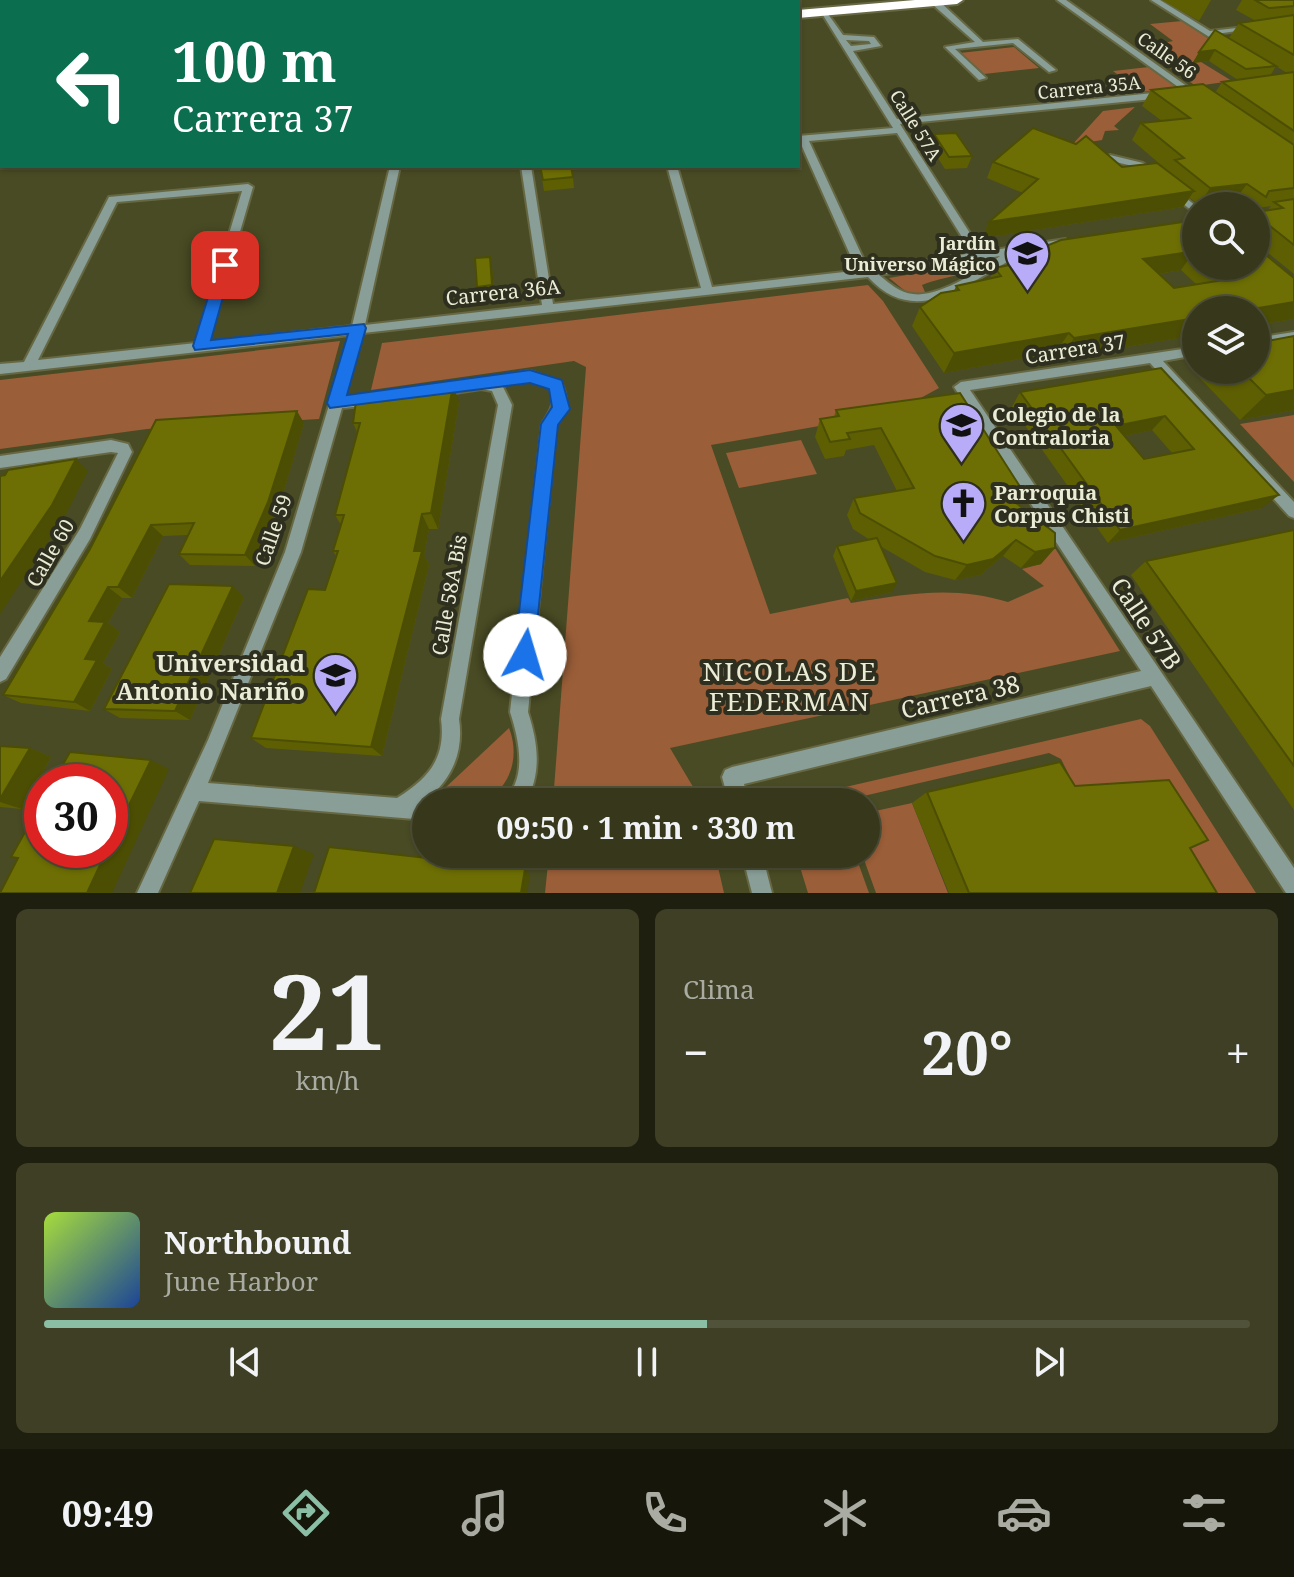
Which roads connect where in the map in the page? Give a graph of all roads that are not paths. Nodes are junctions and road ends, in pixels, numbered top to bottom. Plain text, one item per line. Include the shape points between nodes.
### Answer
1 (957, 0) edge
2 (1061, 0) edge
3 (1155, 0) edge
4 (935, 2) junction
5 (825, 12) junction
6 (800, 14) edge
7 (1267, 27) edge
8 (1208, 33) junction
9 (840, 37) junction
10 (981, 44) junction
11 (848, 49) junction
12 (1235, 49) edge
13 (1052, 70) dead end
14 (982, 78) dead end
15 (1192, 92) junction
16 (1205, 96) edge
17 (895, 126) junction
18 (800, 138) edge
19 (1110, 158) edge
20 (395, 168) edge
21 (526, 168) edge
22 (673, 168) edge
23 (1182, 200) edge
24 (1081, 240) edge
25 (1009, 252) junction
26 (979, 256) junction
27 (871, 273) junction
28 (707, 290) junction
29 (548, 307) junction
30 (358, 328) junction
31 (1294, 336) edge
32 (1270, 340) edge
33 (201, 346) junction
34 (1182, 353) edge
35 (1153, 358) junction
36 (29, 365) junction
37 (0, 369) edge
38 (481, 384) junction
39 (961, 387) joint
40 (427, 392) edge
41 (386, 398) edge
42 (336, 403) junction
43 (0, 462) edge
44 (1294, 512) edge
45 (0, 673) edge
46 (1154, 677) junction
47 (521, 788) edge
48 (735, 788) edge
49 (193, 791) junction
50 (400, 807) junction
51 (412, 808) edge
52 (756, 868) edge
53 (1294, 886) edge
54 (147, 893) edge
55 (762, 893) edge

1 - 4 highway
2 - 15 street, Calle 56
3 - 8 street
4 - 5 highway
4 - 10 street
5 - 6 highway
5 - 9 street, Calle 57A
7 - 8 street
8 - 12 street
9 - 11 street, Calle 57A
9 - 11 street via 866,38 877,46
10 - 13 street via 1015,41
10 - 14 street via 949,47
11 - 17 street, Calle 57A
15 - 16 street, Calle 56
15 - 17 street, Carrera 35A
17 - 18 street, Carrera 35A
17 - 26 street, Calle 57A
18 - 27 street via 854,252
19 - 23 street via 1140,165
20 - 30 street, Calle 59
21 - 29 street
22 - 28 street
24 - 25 street, Carrera 36A
25 - 26 street, Carrera 36A
25 - 27 street, Carrera 36A via 930,299 915,301
26 - 27 street, Carrera 36A
27 - 28 street, Carrera 36A
28 - 29 street, Carrera 36A
29 - 30 street, Carrera 36A
30 - 33 street, Carrera 36A
30 - 42 street, Calle 59
31 - 32 street
33 - 36 street, Carrera 36A
33 - 36 street via 248,187 113,199
34 - 35 street, Carrera 37
35 - 39 street, Carrera 37
35 - 44 street
36 - 37 street, Carrera 36A
38 - 40 street
38 - 47 street via 530,376 556,385 562,400 549,424 519,712 528,749
38 - 50 street, Calle 58A Bis via 497,388 505,405 450,719 451,753 421,795
39 - 46 street, Calle 57B
41 - 42 street
42 - 49 street, Calle 59 via 293,552
43 - 45 street, Calle 60 via 123,448 123,458 85,534
46 - 48 street, Carrera 38 via 732,777
46 - 53 street, Calle 57B
49 - 50 street
49 - 54 street, Calle 59
50 - 51 street
52 - 55 street

